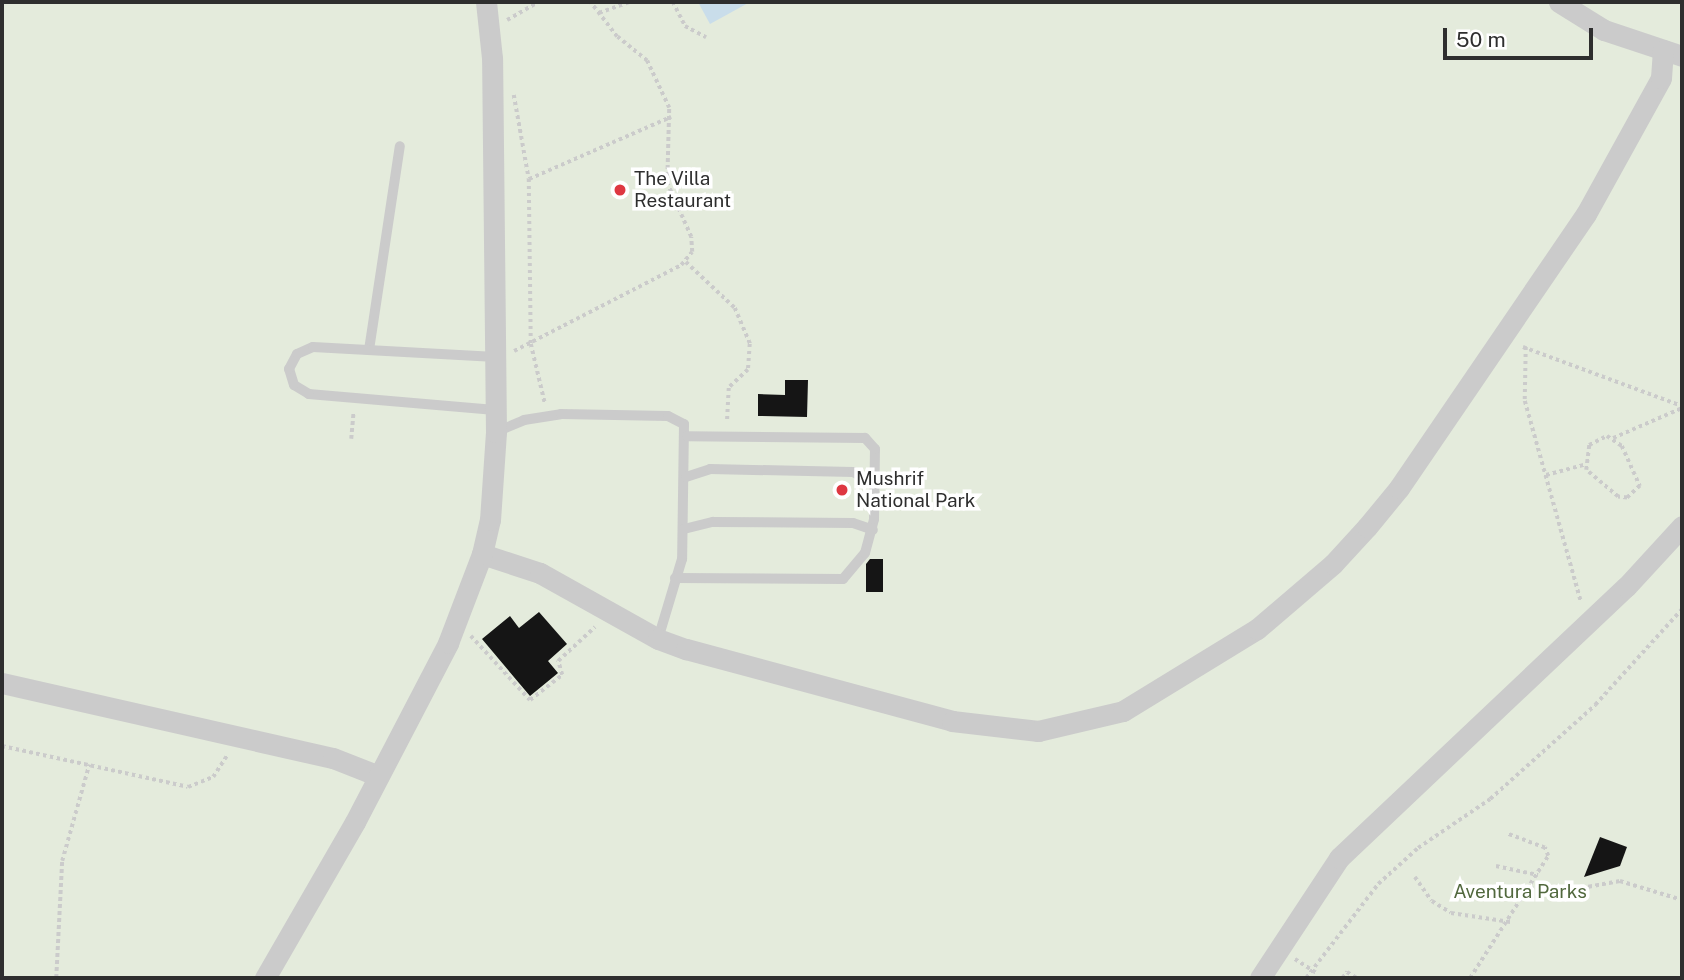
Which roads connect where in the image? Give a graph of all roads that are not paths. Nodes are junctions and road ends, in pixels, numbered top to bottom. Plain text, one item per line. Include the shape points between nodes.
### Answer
1 (486, 2) edge
2 (1559, 2) edge
3 (1672, 53) edge
4 (400, 146) dead end
5 (369, 350) junction
6 (496, 357) junction
7 (495, 410) junction
8 (496, 432) junction
9 (687, 436) junction
10 (686, 477) junction
11 (874, 484) junction
12 (1682, 526) edge
13 (684, 529) junction
14 (873, 530) junction
15 (482, 554) junction
16 (675, 578) junction
17 (658, 639) junction
18 (2, 683) edge
19 (379, 776) junction
20 (265, 978) edge
21 (1261, 978) edge

1 - 6 street via 502,27
2 - 3 street via 1604,30
3 - 17 street via 1603,187 1399,488 1333,564 1257,629 1149,698 1105,718 1038,731 980,727
4 - 5 lane
5 - 6 lane
5 - 7 lane via 313,347 292,360 290,378 301,391
6 - 7 street
7 - 8 street
8 - 9 lane via 548,415 674,417 684,424
8 - 15 street via 492,500
9 - 10 lane
9 - 11 lane via 865,438 875,449
10 - 11 lane via 710,469 853,472
10 - 13 lane
11 - 14 lane
12 - 21 street via 1588,623 1339,858
13 - 14 lane via 713,522 853,523
13 - 16 lane
14 - 16 lane via 854,569 835,581
15 - 17 street via 540,573
15 - 19 street via 458,621
16 - 17 lane
18 - 19 street via 333,758
19 - 20 street

